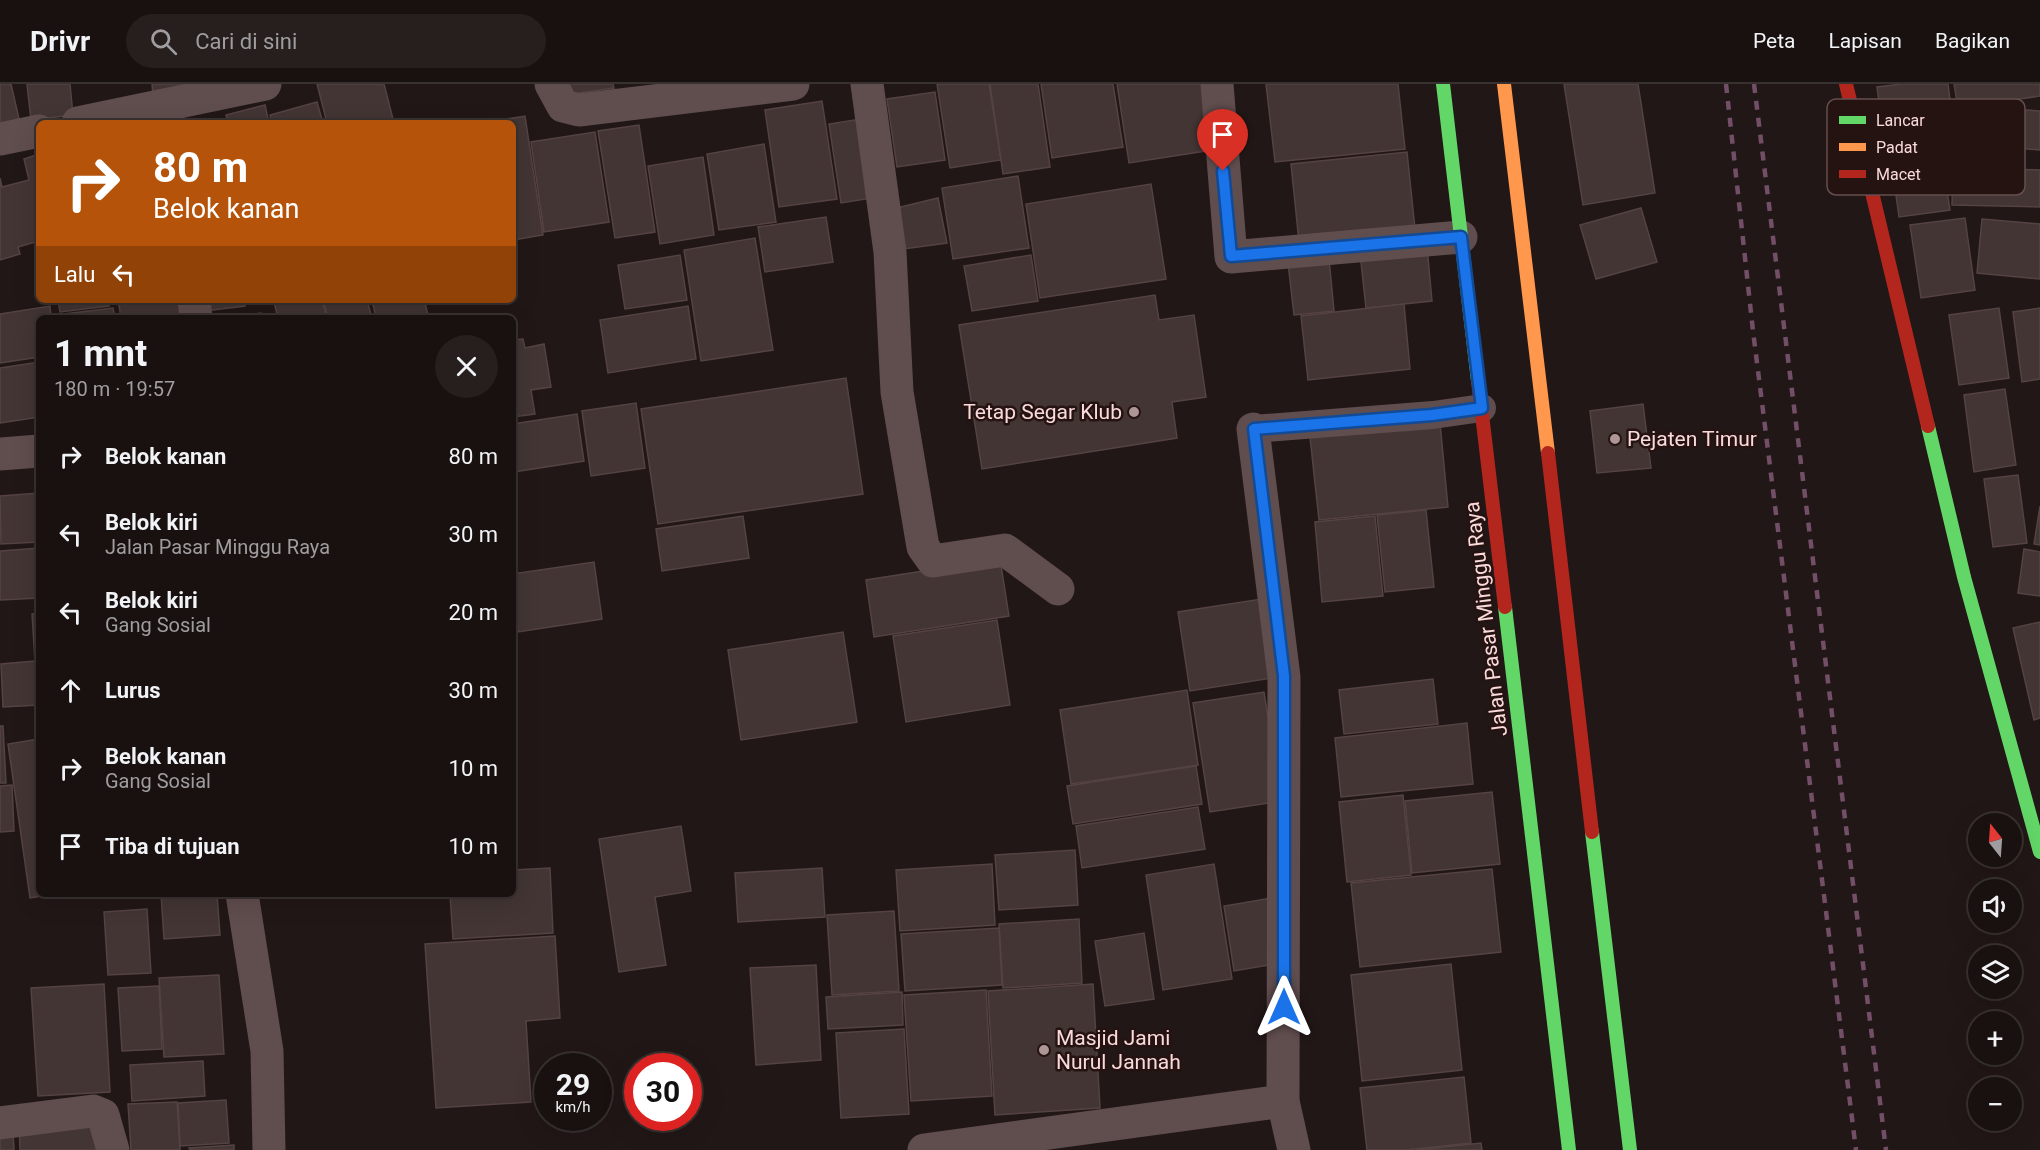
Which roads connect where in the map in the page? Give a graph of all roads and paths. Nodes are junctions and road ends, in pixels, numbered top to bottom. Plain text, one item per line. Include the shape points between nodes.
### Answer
1 (266, 84) edge
2 (551, 84) edge
3 (793, 84) edge
4 (867, 84) edge
5 (1217, 84) edge
6 (1443, 84) edge
7 (1504, 84) edge
8 (1846, 84) edge
9 (1850, 99) edge
10 (177, 113) edge
11 (108, 120) edge
12 (36, 132) edge
13 (0, 139) edge
14 (1873, 195) edge
15 (1461, 237) junction
16 (1482, 408) junction
17 (1258, 428) joint
18 (36, 451) edge
19 (0, 454) edge
20 (1058, 589) dead end
21 (2040, 852) edge
22 (242, 897) edge
23 (1283, 1101) junction
24 (0, 1123) edge
25 (113, 1150) edge
26 (269, 1150) edge
27 (924, 1150) edge
28 (1294, 1150) edge
29 (1569, 1150) edge
30 (1630, 1150) edge

1 - 10 street
2 - 3 street via 562,106 579,110
4 - 20 street via 890,252 897,392 923,547 933,561 1005,550
5 - 15 street via 1237,256
6 - 15 main road, Jalan Pasar Minggu Raya
7 - 30 main road
8 - 9 main road
10 - 11 street
12 - 13 street
14 - 21 main road via 1964,577
15 - 16 main road, Jalan Pasar Minggu Raya
16 - 17 lane
16 - 29 main road, Jalan Pasar Minggu Raya
17 - 23 street via 1284,676
18 - 19 street
22 - 26 street via 267,1051
23 - 27 street
23 - 28 street
24 - 25 street via 93,1111 103,1115

